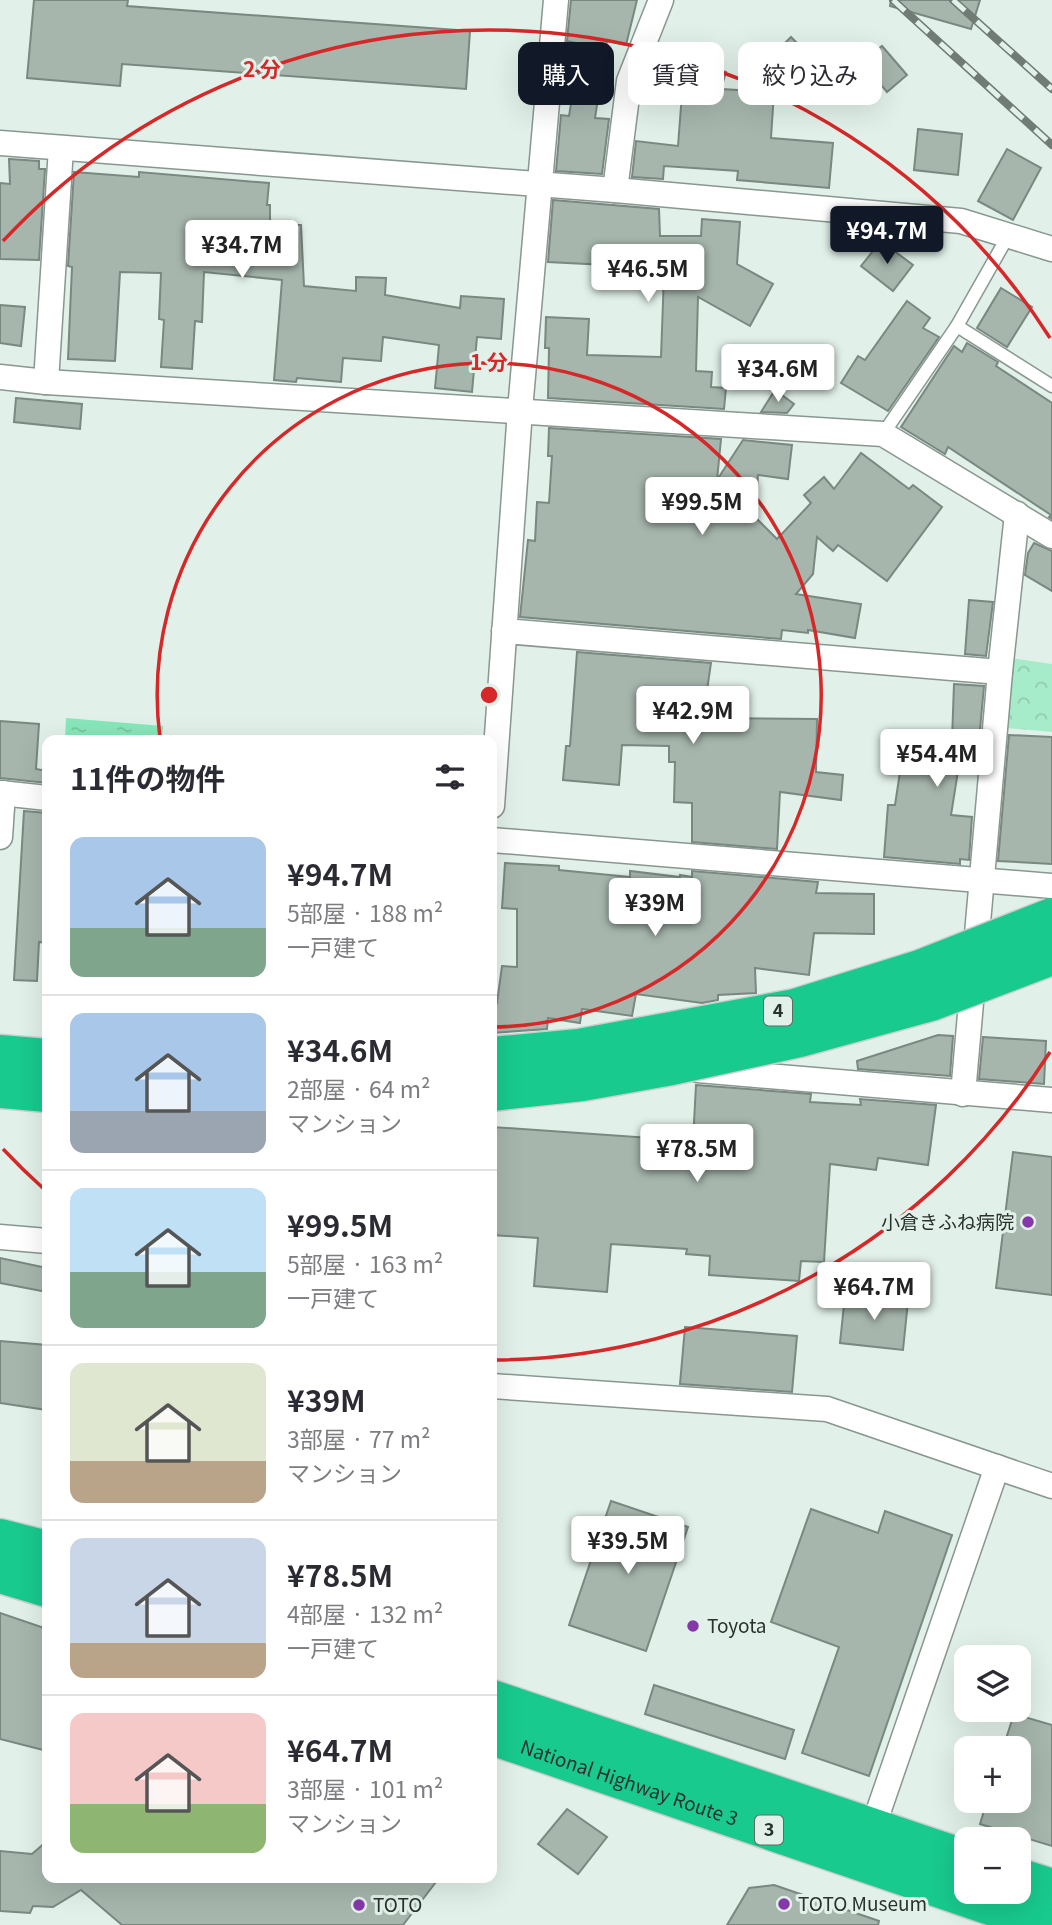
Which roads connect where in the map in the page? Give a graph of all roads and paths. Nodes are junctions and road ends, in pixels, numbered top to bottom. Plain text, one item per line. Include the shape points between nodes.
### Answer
1 (556, 0) edge
2 (661, 0) edge
3 (0, 143) edge
4 (61, 148) junction
5 (541, 186) junction
6 (615, 190) junction
7 (1008, 236) junction
8 (1052, 249) edge
9 (957, 326) junction
10 (0, 377) edge
11 (46, 382) junction
12 (1052, 386) edge
13 (520, 410) junction
14 (883, 434) junction
15 (1017, 514) junction
16 (1052, 536) edge
17 (504, 631) junction
18 (1000, 672) junction
19 (497, 735) edge
20 (2, 793) edge
21 (42, 797) edge
22 (0, 837) edge
23 (497, 840) edge
24 (981, 881) junction
25 (1052, 886) edge
26 (1052, 917) edge
27 (1052, 956) edge
28 (497, 1051) edge
29 (0, 1054) edge
30 (497, 1056) edge
31 (42, 1058) edge
32 (0, 1089) edge
33 (497, 1091) edge
34 (42, 1093) edge
35 (963, 1094) junction
36 (1052, 1100) edge
37 (0, 1237) edge
38 (42, 1241) edge
39 (497, 1386) edge
40 (997, 1467) junction
41 (1052, 1486) edge
42 (0, 1538) edge
43 (42, 1549) edge
44 (0, 1574) edge
45 (42, 1587) edge
46 (497, 1701) edge
47 (497, 1738) edge
48 (873, 1828) junction
49 (954, 1855) edge
50 (1031, 1881) edge
51 (1052, 1888) edge
52 (1046, 1925) edge

1 - 5 street
2 - 6 street via 629,81
3 - 4 street
4 - 5 street
4 - 11 street
5 - 6 street
5 - 13 street
6 - 7 street via 961,221
7 - 8 street
7 - 9 lane
9 - 12 lane
9 - 14 lane
10 - 11 street
11 - 13 street
13 - 14 street
13 - 17 street
14 - 15 street
15 - 16 street
15 - 18 street
17 - 18 street
17 - 19 street
18 - 24 street
20 - 21 street
20 - 22 street
23 - 24 street
24 - 25 street
24 - 35 street
26 - 30 highway, 4, bridge via 920,969 795,1008 579,1048
27 - 33 highway, 4, bridge via 931,1002 800,1038 659,1069
28 - 35 street
29 - 31 highway
32 - 34 highway
35 - 36 street
37 - 38 street
39 - 40 street via 827,1409
40 - 41 street
40 - 48 street
42 - 43 highway
44 - 45 highway
46 - 48 highway, National Highway Route 3 / 3
47 - 52 highway, National Highway Route 3 / 3
48 - 49 highway, National Highway Route 3 / 3
50 - 51 highway

